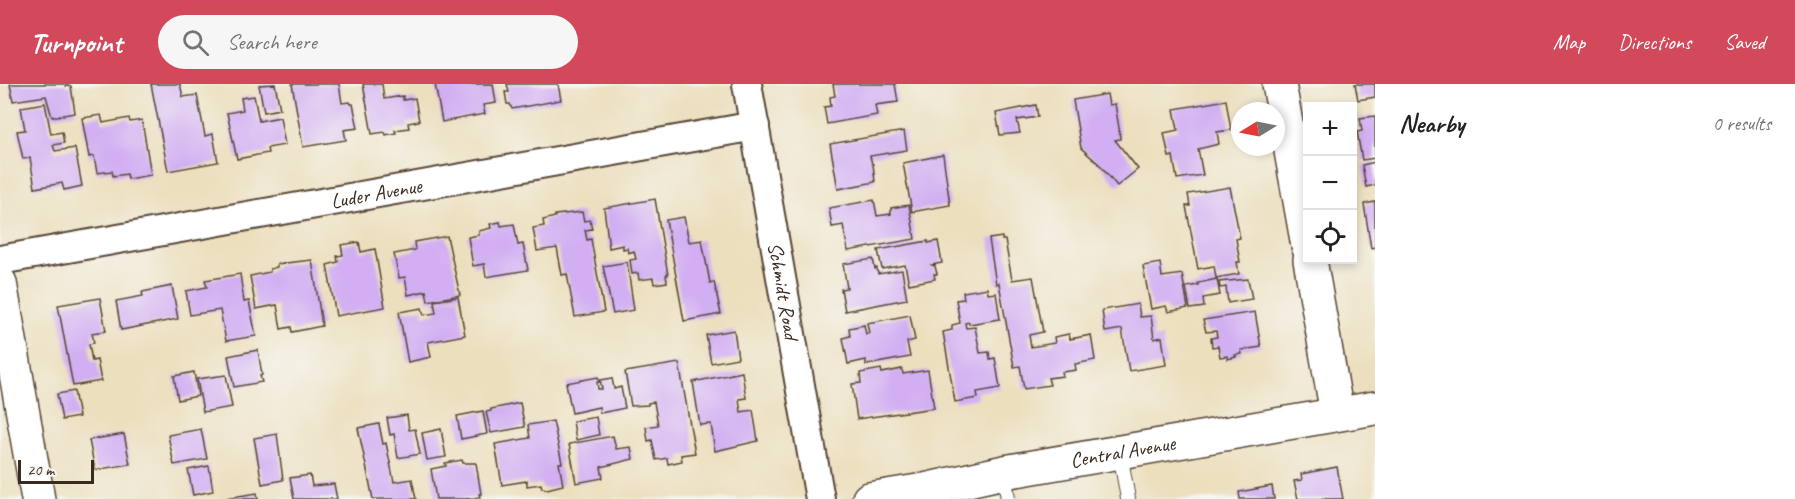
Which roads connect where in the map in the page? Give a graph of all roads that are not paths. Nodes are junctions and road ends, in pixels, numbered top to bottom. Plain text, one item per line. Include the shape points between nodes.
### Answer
1 (747, 84) edge
2 (1279, 84) edge
3 (755, 126) junction
4 (1303, 218) edge
5 (0, 260) edge
6 (1311, 264) edge
7 (0, 283) edge
8 (1375, 408) edge
9 (1337, 414) junction
10 (1120, 453) junction
11 (1006, 485) edge
12 (925, 494) edge
13 (38, 499) edge
14 (820, 499) edge
15 (869, 499) edge
16 (1128, 499) edge

1 - 3 street, Schmidt Road
2 - 4 street
3 - 5 street, Luder Avenue
3 - 14 street, Schmidt Road
6 - 9 street
7 - 13 street
8 - 9 street, Central Avenue
9 - 10 street, Central Avenue
10 - 11 street, Central Avenue
10 - 16 lane
11 - 12 street, Central Avenue
12 - 15 street, Central Avenue

